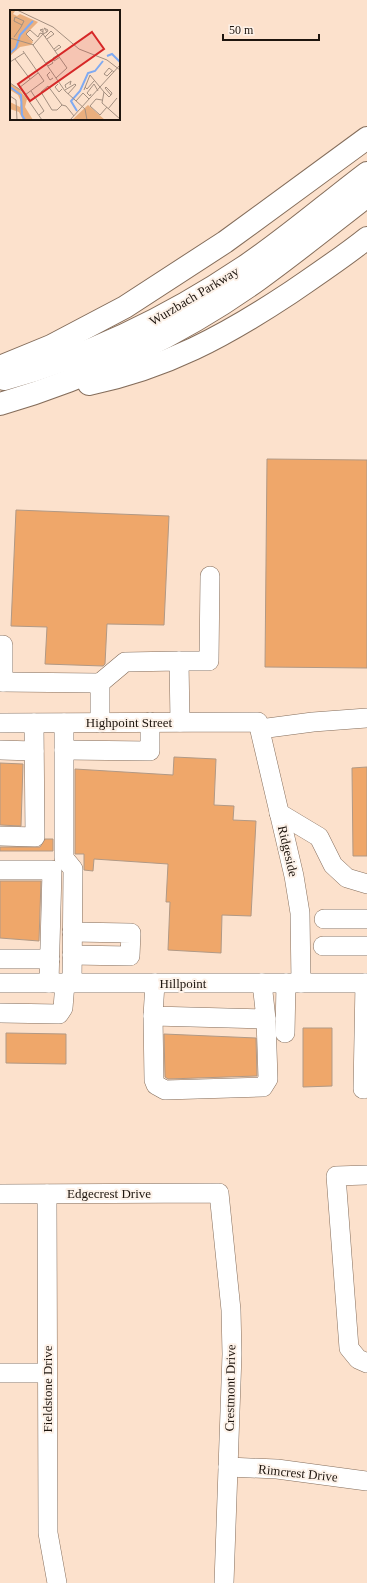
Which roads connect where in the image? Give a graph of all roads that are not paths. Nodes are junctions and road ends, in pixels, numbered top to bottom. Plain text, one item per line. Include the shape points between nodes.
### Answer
1 (367, 138) edge
2 (367, 173) edge
3 (367, 196) edge
4 (367, 238) edge
5 (0, 367) edge
6 (0, 380) edge
7 (21, 398) junction
8 (0, 404) edge
9 (210, 576) dead end
10 (0, 645) edge
11 (178, 661) junction
12 (2, 682) edge
13 (100, 683) junction
14 (367, 718) edge
15 (150, 722) junction
16 (180, 722) junction
17 (0, 723) edge
18 (34, 723) junction
19 (64, 723) junction
20 (100, 723) junction
21 (259, 726) junction
22 (0, 750) edge
23 (64, 750) junction
24 (34, 751) junction
25 (279, 813) junction
26 (0, 836) edge
27 (0, 870) edge
28 (367, 884) edge
29 (324, 919) dead end
30 (367, 919) edge
31 (72, 932) junction
32 (323, 946) dead end
33 (367, 946) edge
34 (72, 955) junction
35 (0, 959) edge
36 (50, 960) junction
37 (0, 983) edge
38 (62, 983) junction
39 (155, 983) junction
40 (262, 983) junction
41 (294, 983) junction
42 (366, 983) edge
43 (0, 1013) edge
44 (153, 1016) junction
45 (266, 1018) junction
46 (285, 1033) dead end
47 (363, 1089) dead end
48 (367, 1175) edge
49 (219, 1193) joint
50 (0, 1194) edge
51 (47, 1194) junction
52 (367, 1363) edge
53 (0, 1373) edge
54 (46, 1373) junction
55 (228, 1467) junction
56 (367, 1482) edge
57 (57, 1583) edge
58 (224, 1583) edge

1 - 5 highway via 225,242 125,307 51,346
2 - 6 highway, Wurzbach Parkway via 245,266 192,300 98,347
3 - 7 highway, Wurzbach Parkway via 258,280 202,316 104,366
4 - 7 highway via 342,258 242,324 194,350 105,381
7 - 8 highway, Wurzbach Parkway
9 - 11 street via 208,661
10 - 12 street via 3,645
11 - 13 street via 125,662
11 - 16 street
12 - 13 street
13 - 20 street
14 - 21 street, Highpoint Street
15 - 16 street, Highpoint Street
15 - 20 street, Highpoint Street
15 - 23 street via 150,751
16 - 21 street, Highpoint Street
17 - 18 street, Highpoint Street
18 - 19 street, Highpoint Street
18 - 24 street
19 - 20 street, Highpoint Street
19 - 23 street
21 - 25 street, Ridgeside
22 - 24 street
23 - 31 street via 64,858 73,869
24 - 26 street via 35,837
25 - 28 street via 319,836 332,865 346,878
25 - 41 street, Ridgeside via 300,913
27 - 36 street via 52,870
29 - 30 street
31 - 34 street
31 - 34 street via 130,933 130,956
32 - 33 street
34 - 38 street
35 - 36 street
36 - 38 street
37 - 38 street, Hillpoint
38 - 39 street, Hillpoint
38 - 43 street via 63,1008 59,1014
39 - 40 street, Hillpoint
39 - 44 street
40 - 41 street, Hillpoint
40 - 45 street
41 - 42 street, Hillpoint
41 - 46 street, Ridgeside
42 - 47 street
44 - 45 street
44 - 45 street via 154,1080 156,1085 164,1090 263,1088 268,1079
48 - 52 street via 336,1176 349,1348 358,1359
49 - 51 street, Edgecrest Drive
49 - 55 street, Crestmont Drive via 231,1310
50 - 51 street, Edgecrest Drive
51 - 54 street, Fieldstone Drive
53 - 54 street
54 - 57 street, Fieldstone Drive via 48,1533
55 - 56 street, Rimcrest Drive via 277,1469
55 - 58 street, Crestmont Drive

